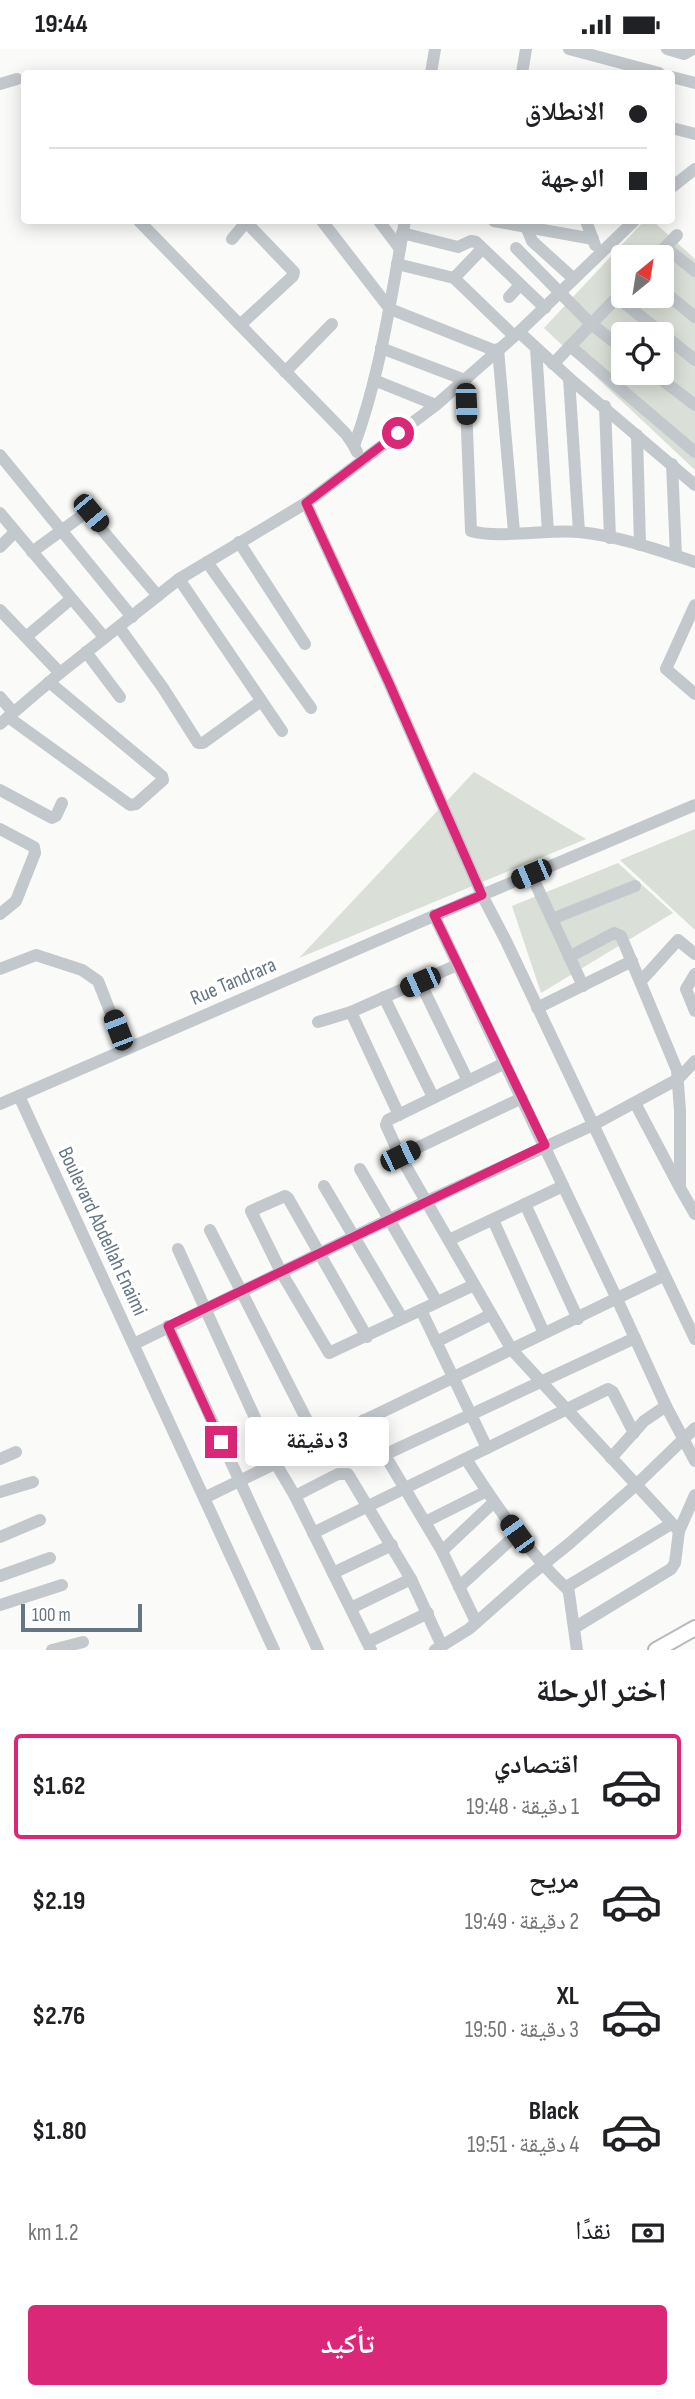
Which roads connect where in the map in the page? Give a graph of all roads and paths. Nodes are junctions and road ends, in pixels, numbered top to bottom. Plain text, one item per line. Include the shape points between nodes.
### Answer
1 (435, 49) edge
2 (526, 49) edge
3 (569, 49) edge
4 (667, 49) edge
5 (693, 49) edge
6 (434, 70) edge
7 (522, 70) edge
8 (648, 70) edge
9 (675, 78) edge
10 (17, 79) dead end
11 (695, 83) edge
12 (0, 85) edge
13 (675, 129) edge
14 (695, 134) edge
15 (695, 169) edge
16 (675, 185) edge
17 (142, 224) edge
18 (244, 224) edge
19 (249, 224) edge
20 (324, 224) edge
21 (381, 224) edge
22 (514, 224) edge
23 (587, 224) edge
24 (631, 224) edge
25 (526, 226) junction
26 (404, 227) edge
27 (677, 235) dead end
28 (232, 239) dead end
29 (593, 239) junction
30 (667, 245) edge
31 (516, 248) dead end
32 (400, 249) junction
33 (482, 249) junction
34 (598, 255) junction
35 (674, 260) edge
36 (397, 264) junction
37 (695, 271) edge
38 (454, 278) junction
39 (574, 279) junction
40 (520, 285) junction
41 (561, 293) junction
42 (509, 297) dead end
43 (674, 300) edge
44 (611, 303) edge
45 (545, 308) junction
46 (636, 308) edge
47 (390, 309) junction
48 (695, 317) edge
49 (590, 323) junction
50 (332, 324) dead end
51 (240, 325) junction
52 (517, 334) junction
53 (611, 340) edge
54 (570, 346) junction
55 (381, 348) junction
56 (536, 348) junction
57 (497, 350) junction
58 (695, 360) edge
59 (553, 363) junction
60 (285, 372) junction
61 (569, 378) junction
62 (374, 380) junction
63 (465, 380) junction
64 (669, 385) edge
65 (436, 405) junction
66 (695, 405) edge
67 (604, 406) junction
68 (637, 435) junction
69 (354, 446) junction
70 (695, 452) edge
71 (0, 455) edge
72 (360, 462) junction
73 (672, 464) junction
74 (695, 485) edge
75 (306, 503) junction
76 (0, 513) edge
77 (61, 529) junction
78 (15, 531) junction
79 (514, 532) junction
80 (548, 532) junction
81 (579, 532) junction
82 (610, 538) junction
83 (239, 542) junction
84 (640, 545) junction
85 (0, 547) edge
86 (32, 552) junction
87 (676, 556) junction
88 (207, 562) junction
89 (695, 562) edge
90 (179, 579) junction
91 (158, 596) junction
92 (71, 599) junction
93 (695, 605) edge
94 (0, 610) edge
95 (132, 617) junction
96 (118, 627) junction
97 (26, 637) junction
98 (104, 637) junction
99 (304, 644) dead end
100 (86, 652) junction
101 (60, 673) junction
102 (49, 682) junction
103 (695, 694) edge
104 (0, 697) edge
105 (120, 697) dead end
106 (261, 701) junction
107 (311, 708) dead end
108 (7, 717) edge
109 (282, 731) dead end
110 (0, 790) edge
111 (62, 803) dead end
112 (695, 805) edge
113 (0, 829) edge
114 (531, 874) junction
115 (635, 885) dead end
116 (482, 895) junction
117 (0, 914) edge
118 (434, 915) junction
119 (552, 919) junction
120 (695, 954) edge
121 (569, 957) junction
122 (632, 961) junction
123 (457, 965) junction
124 (0, 969) edge
125 (695, 974) edge
126 (640, 981) junction
127 (420, 982) junction
128 (583, 986) junction
129 (384, 997) junction
130 (537, 1008) junction
131 (695, 1011) edge
132 (351, 1012) junction
133 (318, 1022) dead end
134 (125, 1049) junction
135 (695, 1061) edge
136 (505, 1063) junction
137 (678, 1079) junction
138 (468, 1081) junction
139 (19, 1096) junction
140 (433, 1097) junction
141 (522, 1098) junction
142 (635, 1103) junction
143 (0, 1104) edge
144 (399, 1115) junction
145 (593, 1125) junction
146 (545, 1145) junction
147 (400, 1156) junction
148 (360, 1169) dead end
149 (324, 1185) dead end
150 (563, 1186) junction
151 (680, 1188) junction
152 (427, 1201) junction
153 (525, 1204) junction
154 (695, 1214) edge
155 (391, 1220) junction
156 (493, 1220) junction
157 (210, 1230) dead end
158 (355, 1237) junction
159 (449, 1240) junction
160 (178, 1249) dead end
161 (319, 1254) junction
162 (281, 1272) junction
163 (663, 1276) junction
164 (474, 1285) junction
165 (242, 1291) junction
166 (617, 1299) junction
167 (437, 1301) junction
168 (206, 1307) junction
169 (421, 1310) junction
170 (490, 1315) junction
171 (402, 1318) junction
172 (578, 1318) junction
173 (168, 1326) junction
174 (544, 1333) junction
175 (367, 1337) junction
176 (635, 1338) junction
177 (695, 1339) edge
178 (436, 1342) junction
179 (134, 1343) junction
180 (512, 1350) junction
181 (452, 1377) junction
182 (540, 1381) junction
183 (666, 1406) junction
184 (568, 1409) junction
185 (470, 1413) junction
186 (364, 1420) junction
187 (695, 1428) edge
188 (634, 1433) junction
189 (684, 1438) junction
190 (319, 1444) junction
191 (487, 1448) junction
192 (16, 1452) dead end
193 (384, 1455) junction
194 (611, 1458) junction
195 (0, 1459) edge
196 (466, 1459) junction
197 (695, 1461) edge
198 (276, 1464) junction
199 (33, 1482) dead end
200 (240, 1482) junction
201 (636, 1485) junction
202 (405, 1488) junction
203 (0, 1492) edge
204 (695, 1495) edge
205 (295, 1496) junction
206 (206, 1497) junction
207 (491, 1497) junction
208 (368, 1506) junction
209 (40, 1520) dead end
210 (425, 1521) junction
211 (675, 1528) junction
212 (313, 1533) junction
213 (517, 1534) junction
214 (0, 1537) edge
215 (392, 1545) junction
216 (442, 1551) junction
217 (50, 1557) dead end
218 (543, 1566) junction
219 (333, 1573) junction
220 (0, 1576) edge
221 (411, 1579) junction
222 (62, 1585) dead end
223 (459, 1587) junction
224 (567, 1589) junction
225 (0, 1605) edge
226 (351, 1608) junction
227 (428, 1613) junction
228 (476, 1622) junction
229 (574, 1628) junction
230 (695, 1628) edge
231 (83, 1642) dead end
232 (369, 1646) edge
233 (439, 1648) edge
234 (51, 1650) edge
235 (274, 1650) edge
236 (318, 1650) edge
237 (577, 1650) edge
238 (656, 1650) edge

1 - 6 street
2 - 7 street
3 - 8 street
4 - 5 street via 688,54
9 - 11 street
10 - 12 street
13 - 14 street
15 - 16 street
17 - 51 street
18 - 28 street
19 - 51 street via 294,272
20 - 47 street
21 - 32 street
22 - 25 street
23 - 29 street
24 - 34 street
25 - 29 street
25 - 39 street via 532,241
26 - 32 street
26 - 33 street via 458,247 474,241
27 - 30 street
29 - 34 street
31 - 41 street
32 - 36 street
33 - 38 street
33 - 40 street
34 - 39 street
35 - 37 street
36 - 38 street
36 - 47 street
38 - 52 street
39 - 41 street
40 - 42 street
40 - 45 street
41 - 45 street
41 - 49 street
43 - 48 street
44 - 49 street
45 - 52 street
46 - 58 street
47 - 55 street
47 - 57 street
49 - 53 street
49 - 54 street
50 - 60 street
51 - 60 street
52 - 56 street
52 - 57 street
54 - 59 street
54 - 70 street
55 - 62 street
55 - 63 street
56 - 59 street
56 - 80 street
57 - 63 street
57 - 79 street
59 - 61 street
60 - 69 street
61 - 67 street
61 - 81 street
62 - 65 street
62 - 69 street
63 - 65 street
63 - 79 street via 469,526 478,533
64 - 66 street
65 - 72 street
67 - 68 street
67 - 82 street
68 - 73 street
68 - 84 street
69 - 72 street
71 - 77 street
72 - 75 street
73 - 74 street
73 - 87 street
75 - 83 street
75 - 116 street
76 - 78 street
77 - 86 street
77 - 91 street via 91,513
77 - 95 street
78 - 85 street
78 - 86 street
79 - 80 street
80 - 81 street
81 - 82 street
82 - 84 street
83 - 88 street
83 - 99 street
84 - 87 street
86 - 92 street
87 - 89 street
88 - 90 street
88 - 107 street
90 - 91 street
90 - 106 street
91 - 95 street
92 - 97 street
92 - 98 street
93 - 103 street via 666,669
94 - 97 street
95 - 96 street
96 - 98 street
96 - 106 street via 198,743
97 - 101 street
98 - 100 street
100 - 101 street
100 - 105 street
101 - 102 street
102 - 108 street
102 - 108 street via 163,780 130,805
104 - 108 street
106 - 109 street
110 - 111 street via 52,818
112 - 114 street, Rue Tandrara
113 - 117 street via 34,847 35,853 16,901
114 - 116 street, Rue Tandrara
114 - 119 street
115 - 119 street
116 - 118 street, Rue Tandrara
116 - 130 street
118 - 123 street
118 - 134 street, Rue Tandrara
119 - 121 street
120 - 126 street via 678,940
121 - 122 street via 618,933
121 - 128 street
122 - 126 street
122 - 128 street
123 - 127 street
123 - 136 street
124 - 134 street via 36,955 90,975 104,992
125 - 131 street via 686,989
126 - 137 street
127 - 129 street
127 - 138 street
128 - 130 street
129 - 132 street
129 - 140 street
130 - 145 street
132 - 133 street
132 - 144 street
134 - 139 street, Rue Tandrara
135 - 137 street
136 - 138 street
136 - 141 street
137 - 142 street
137 - 151 street
138 - 140 street
139 - 143 street, Rue Tandrara
139 - 179 street, Boulevard Abdellah Enaimi
140 - 144 street
141 - 146 street
141 - 147 street
142 - 145 street
142 - 151 street
144 - 147 street via 386,1125
145 - 146 street
145 - 163 street
146 - 150 street
146 - 152 street
147 - 152 street
148 - 155 street
149 - 158 street
150 - 153 street
150 - 166 street
151 - 154 street
152 - 155 street
152 - 159 street
153 - 156 street
153 - 172 street
155 - 158 street
155 - 167 street
156 - 159 street
156 - 174 street
157 - 165 street
158 - 161 street
158 - 171 street
159 - 164 street
160 - 168 street
161 - 162 street
161 - 162 street via 286,1196 253,1210
161 - 175 street
162 - 165 street
162 - 175 street via 329,1353
163 - 166 street
163 - 177 street
164 - 167 street
164 - 170 street
165 - 168 street
165 - 190 street
166 - 172 street
166 - 176 street
167 - 169 street
168 - 173 street
168 - 198 street
169 - 171 street
169 - 178 street
170 - 178 street
170 - 180 street
171 - 175 street
172 - 174 street
173 - 179 street
173 - 200 street
174 - 180 street
176 - 182 street
176 - 183 street
178 - 181 street
179 - 206 street, Boulevard Abdellah Enaimi
180 - 181 street
180 - 182 street
181 - 185 street
181 - 186 street
182 - 184 street
182 - 185 street
183 - 188 street
183 - 189 street
184 - 188 street via 610,1388
184 - 191 street
184 - 194 street
185 - 191 street
185 - 193 street
186 - 190 street
186 - 193 street
187 - 189 street
188 - 194 street
189 - 197 street
189 - 201 street
190 - 198 street
191 - 196 street
192 - 195 street
193 - 202 street
194 - 201 street
196 - 202 street
196 - 207 street
198 - 200 street
198 - 205 street
199 - 203 street
200 - 206 street
200 - 236 street
201 - 211 street
201 - 218 street
202 - 208 street
202 - 210 street
204 - 211 street
205 - 208 street via 342,1472 348,1474
205 - 212 street
206 - 235 street, Boulevard Abdellah Enaimi
207 - 210 street
207 - 213 street
207 - 216 street
208 - 212 street
208 - 215 street
209 - 214 street
210 - 216 street
211 - 224 street via 573,1581
211 - 229 street via 675,1563 668,1571
212 - 219 street
213 - 218 street
213 - 223 street
215 - 219 street
215 - 221 street
216 - 223 street
217 - 220 street
218 - 224 street
218 - 228 street
219 - 226 street
221 - 226 street
221 - 227 street
222 - 225 street
223 - 228 street
224 - 229 street
226 - 232 street
227 - 232 street
227 - 233 street
228 - 233 street
229 - 237 street
230 - 238 main road
231 - 234 street

